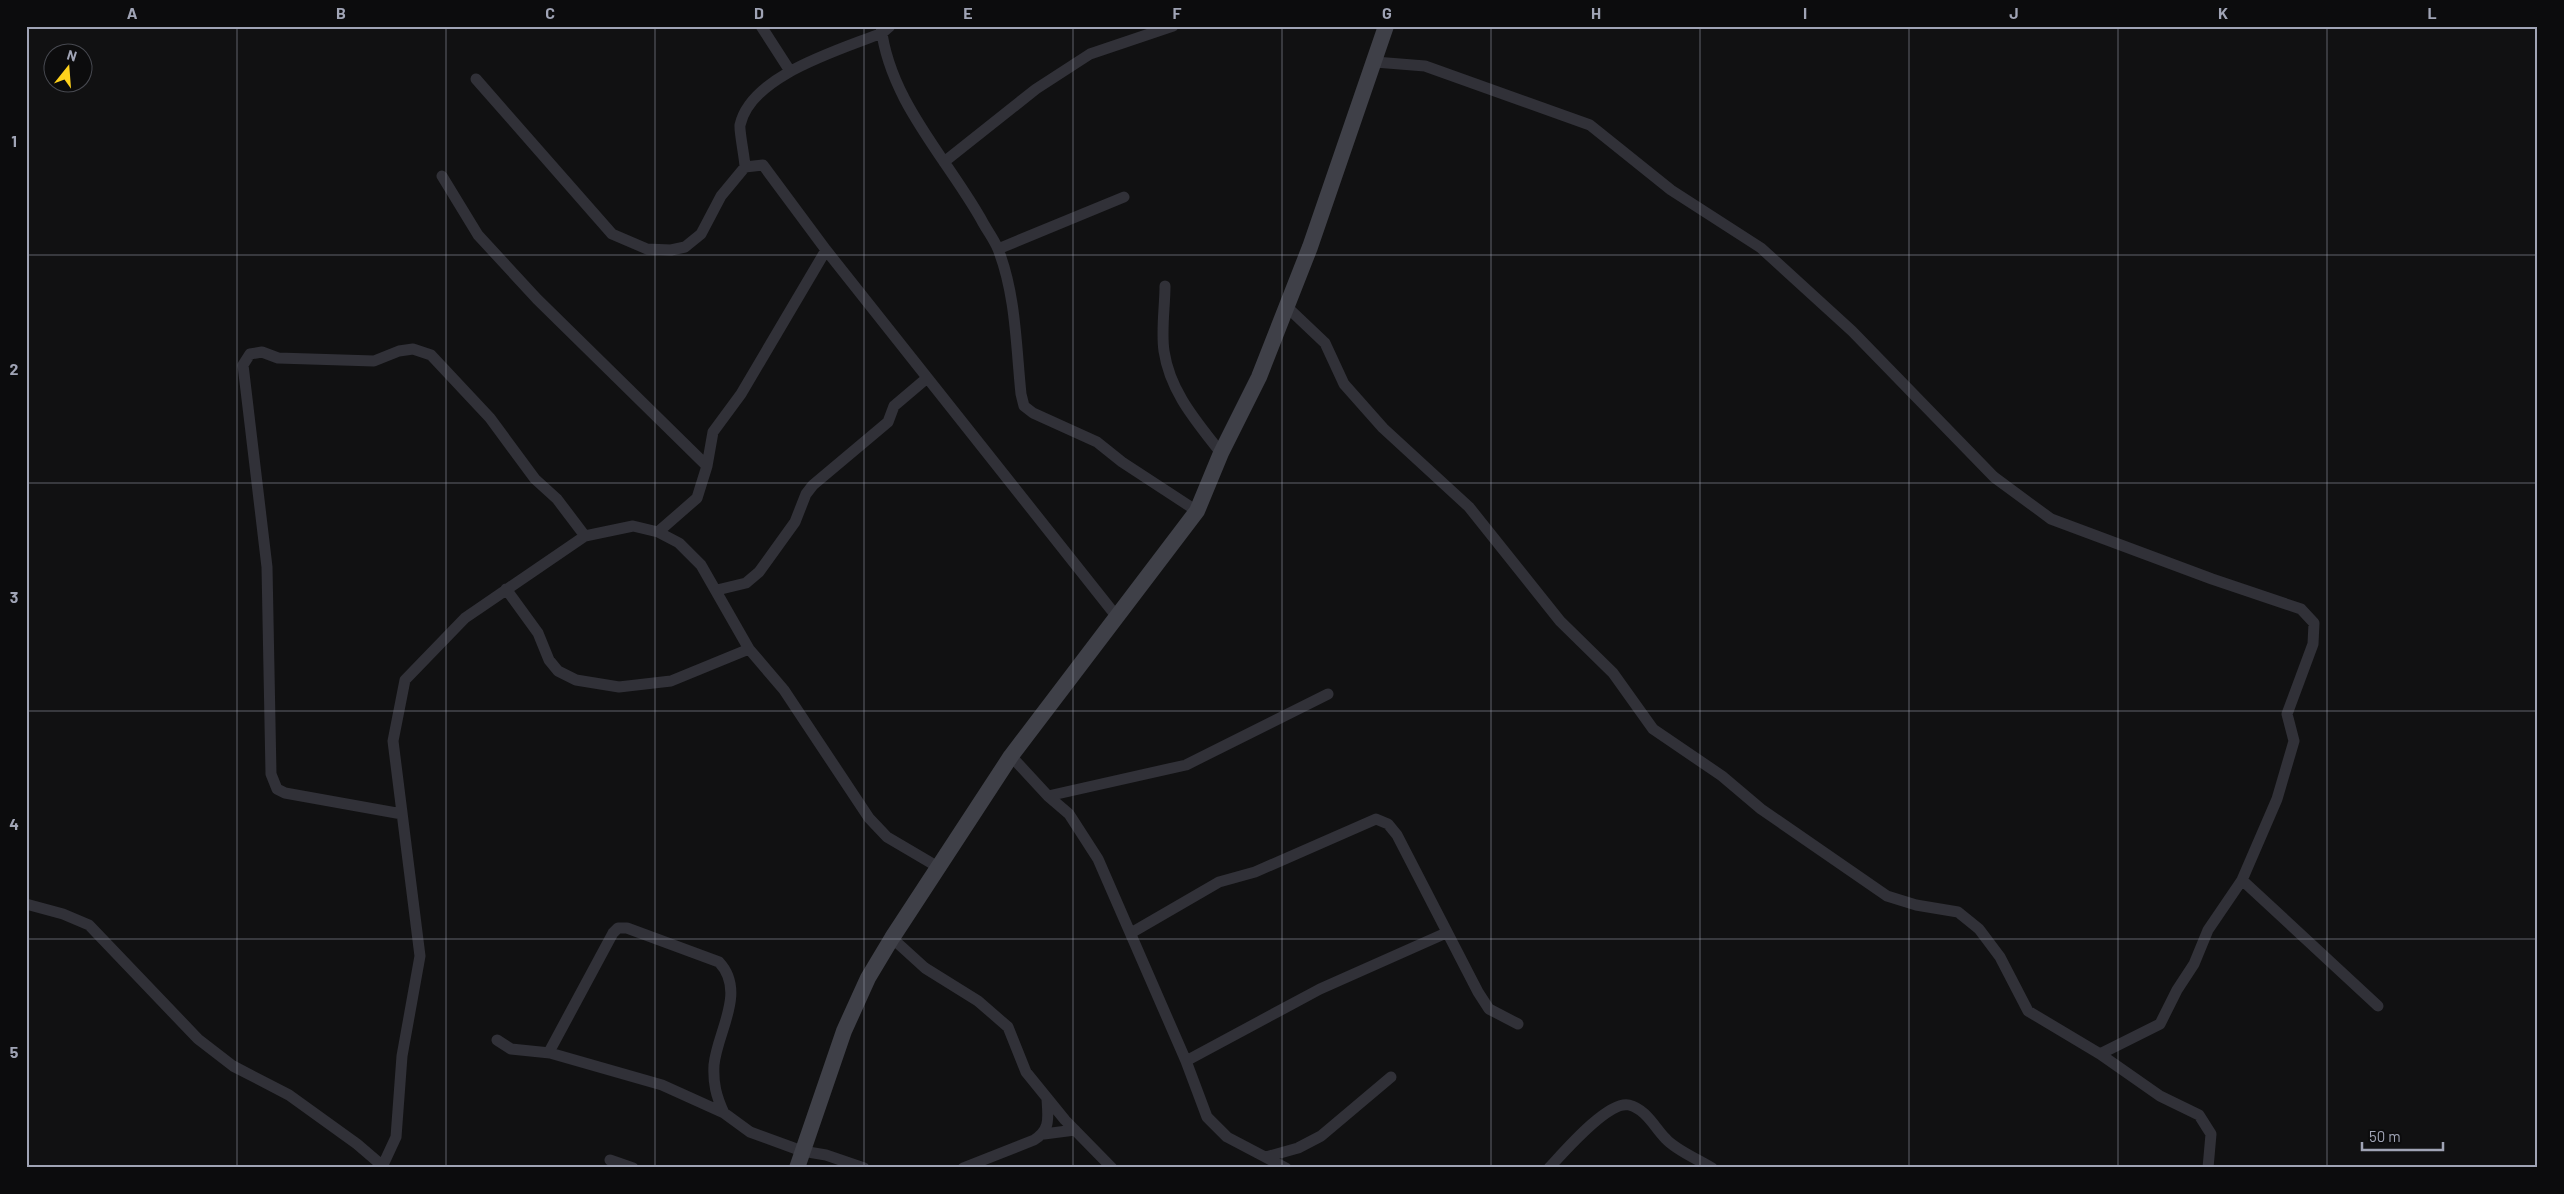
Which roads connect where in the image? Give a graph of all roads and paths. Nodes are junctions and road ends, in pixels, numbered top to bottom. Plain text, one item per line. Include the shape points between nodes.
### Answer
1 (761, 26) edge
2 (1173, 26) edge
3 (1386, 26) edge
4 (884, 28) edge
5 (1376, 62) junction
6 (790, 71) junction
7 (476, 79) dead end
8 (944, 162) junction
9 (745, 168) junction
10 (442, 176) dead end
11 (1124, 196) dead end
12 (998, 249) junction
13 (826, 250) junction
14 (1166, 286) dead end
15 (1286, 306) junction
16 (927, 378) junction
17 (1221, 453) junction
18 (707, 466) junction
19 (1196, 511) junction
20 (658, 532) junction
21 (585, 536) junction
22 (506, 589) junction
23 (717, 590) junction
24 (1117, 618) junction
25 (748, 648) junction
26 (1328, 694) dead end
27 (1011, 756) junction
28 (1048, 796) junction
29 (402, 814) junction
30 (938, 867) junction
31 (2242, 880) junction
32 (26, 904) edge
33 (1131, 933) junction
34 (1446, 933) junction
35 (892, 938) junction
36 (2378, 1006) dead end
37 (1518, 1024) dead end
38 (497, 1040) dead end
39 (548, 1052) junction
40 (2100, 1054) junction
41 (1186, 1061) junction
42 (1391, 1077) dead end
43 (1047, 1098) junction
44 (724, 1113) junction
45 (1075, 1130) junction
46 (1044, 1134) junction
47 (802, 1150) junction
48 (1266, 1158) junction
49 (610, 1160) dead end
50 (384, 1166) edge
51 (1551, 1167) edge
52 (634, 1168) edge
53 (797, 1168) edge
54 (864, 1168) edge
55 (963, 1168) edge
56 (1112, 1168) edge
57 (1286, 1168) edge
58 (1712, 1168) edge
59 (2208, 1168) edge

1 - 6 street
2 - 8 street via 1090,54 1036,89
3 - 5 street
4 - 6 street
4 - 8 street via 890,69
5 - 15 street
5 - 31 street via 1426,66 1590,125 1671,190 1761,248 1852,331 1994,478 2051,519 2301,609 2314,623 2313,644 2287,714 2294,740 2277,799
6 - 9 street via 753,99 740,126
7 - 9 street via 612,234 647,249 685,248 701,234 721,196
8 - 12 street
9 - 13 street via 763,165
10 - 18 street via 478,235 537,299
11 - 12 street
12 - 19 street via 1012,303 1020,394 1024,406 1097,442
13 - 16 street
13 - 18 street via 741,394 713,432
14 - 17 street via 1164,350 1170,372 1183,404
15 - 17 street via 1259,377
15 - 40 street via 1325,343 1344,384 1383,428 1469,507 1560,621 1613,673 1653,729 1887,896 1958,912 1979,929 2000,957 2028,1011
16 - 23 street via 894,406 888,422 813,485 795,522 760,572 746,583
16 - 24 street
17 - 19 street
18 - 20 street via 697,498
19 - 24 street
20 - 21 street via 633,526
20 - 23 street via 679,543 701,565
21 - 22 street
21 - 29 street via 557,499 535,479 490,418 431,355 413,348 374,361 278,358 262,352 250,354 243,365 267,567 272,774 277,789 285,793
22 - 25 street via 538,633 549,660 558,671 576,680 619,687 671,681
22 - 29 street via 465,618 405,680 393,741
23 - 25 street
24 - 27 street
25 - 30 street via 784,690 870,818 887,837
26 - 28 street via 1186,765
27 - 28 street
27 - 30 street
28 - 33 street via 1069,814 1098,859
29 - 50 street via 420,956 402,1056 396,1137
30 - 35 street
31 - 36 street
31 - 40 street via 2208,930 2194,964 2176,990 2160,1024
32 - 50 street via 63,914 89,926 198,1038 233,1066 289,1095
33 - 34 street via 1219,882 1255,872 1376,819 1388,824 1397,835
33 - 41 street
34 - 37 street via 1489,1009
34 - 41 street via 1320,989
35 - 43 street via 925,968 978,1001 1008,1027 1026,1072
35 - 47 street via 868,978 844,1031
38 - 39 street via 511,1049
39 - 44 street via 662,1085
39 - 44 street via 612,933 618,928 627,928 719,962 726,970 730,981 730,1000 714,1063 715,1093
40 - 59 street via 2160,1096 2199,1115 2211,1134
41 - 48 street via 1207,1117 1227,1137
42 - 48 street via 1321,1136 1298,1148
43 - 45 street
43 - 46 street
44 - 47 street via 750,1132
45 - 46 street
45 - 56 street
46 - 55 street
47 - 53 street
47 - 54 street
48 - 57 street
49 - 52 street
51 - 58 street via 1614,1107 1629,1105 1642,1112 1667,1141

